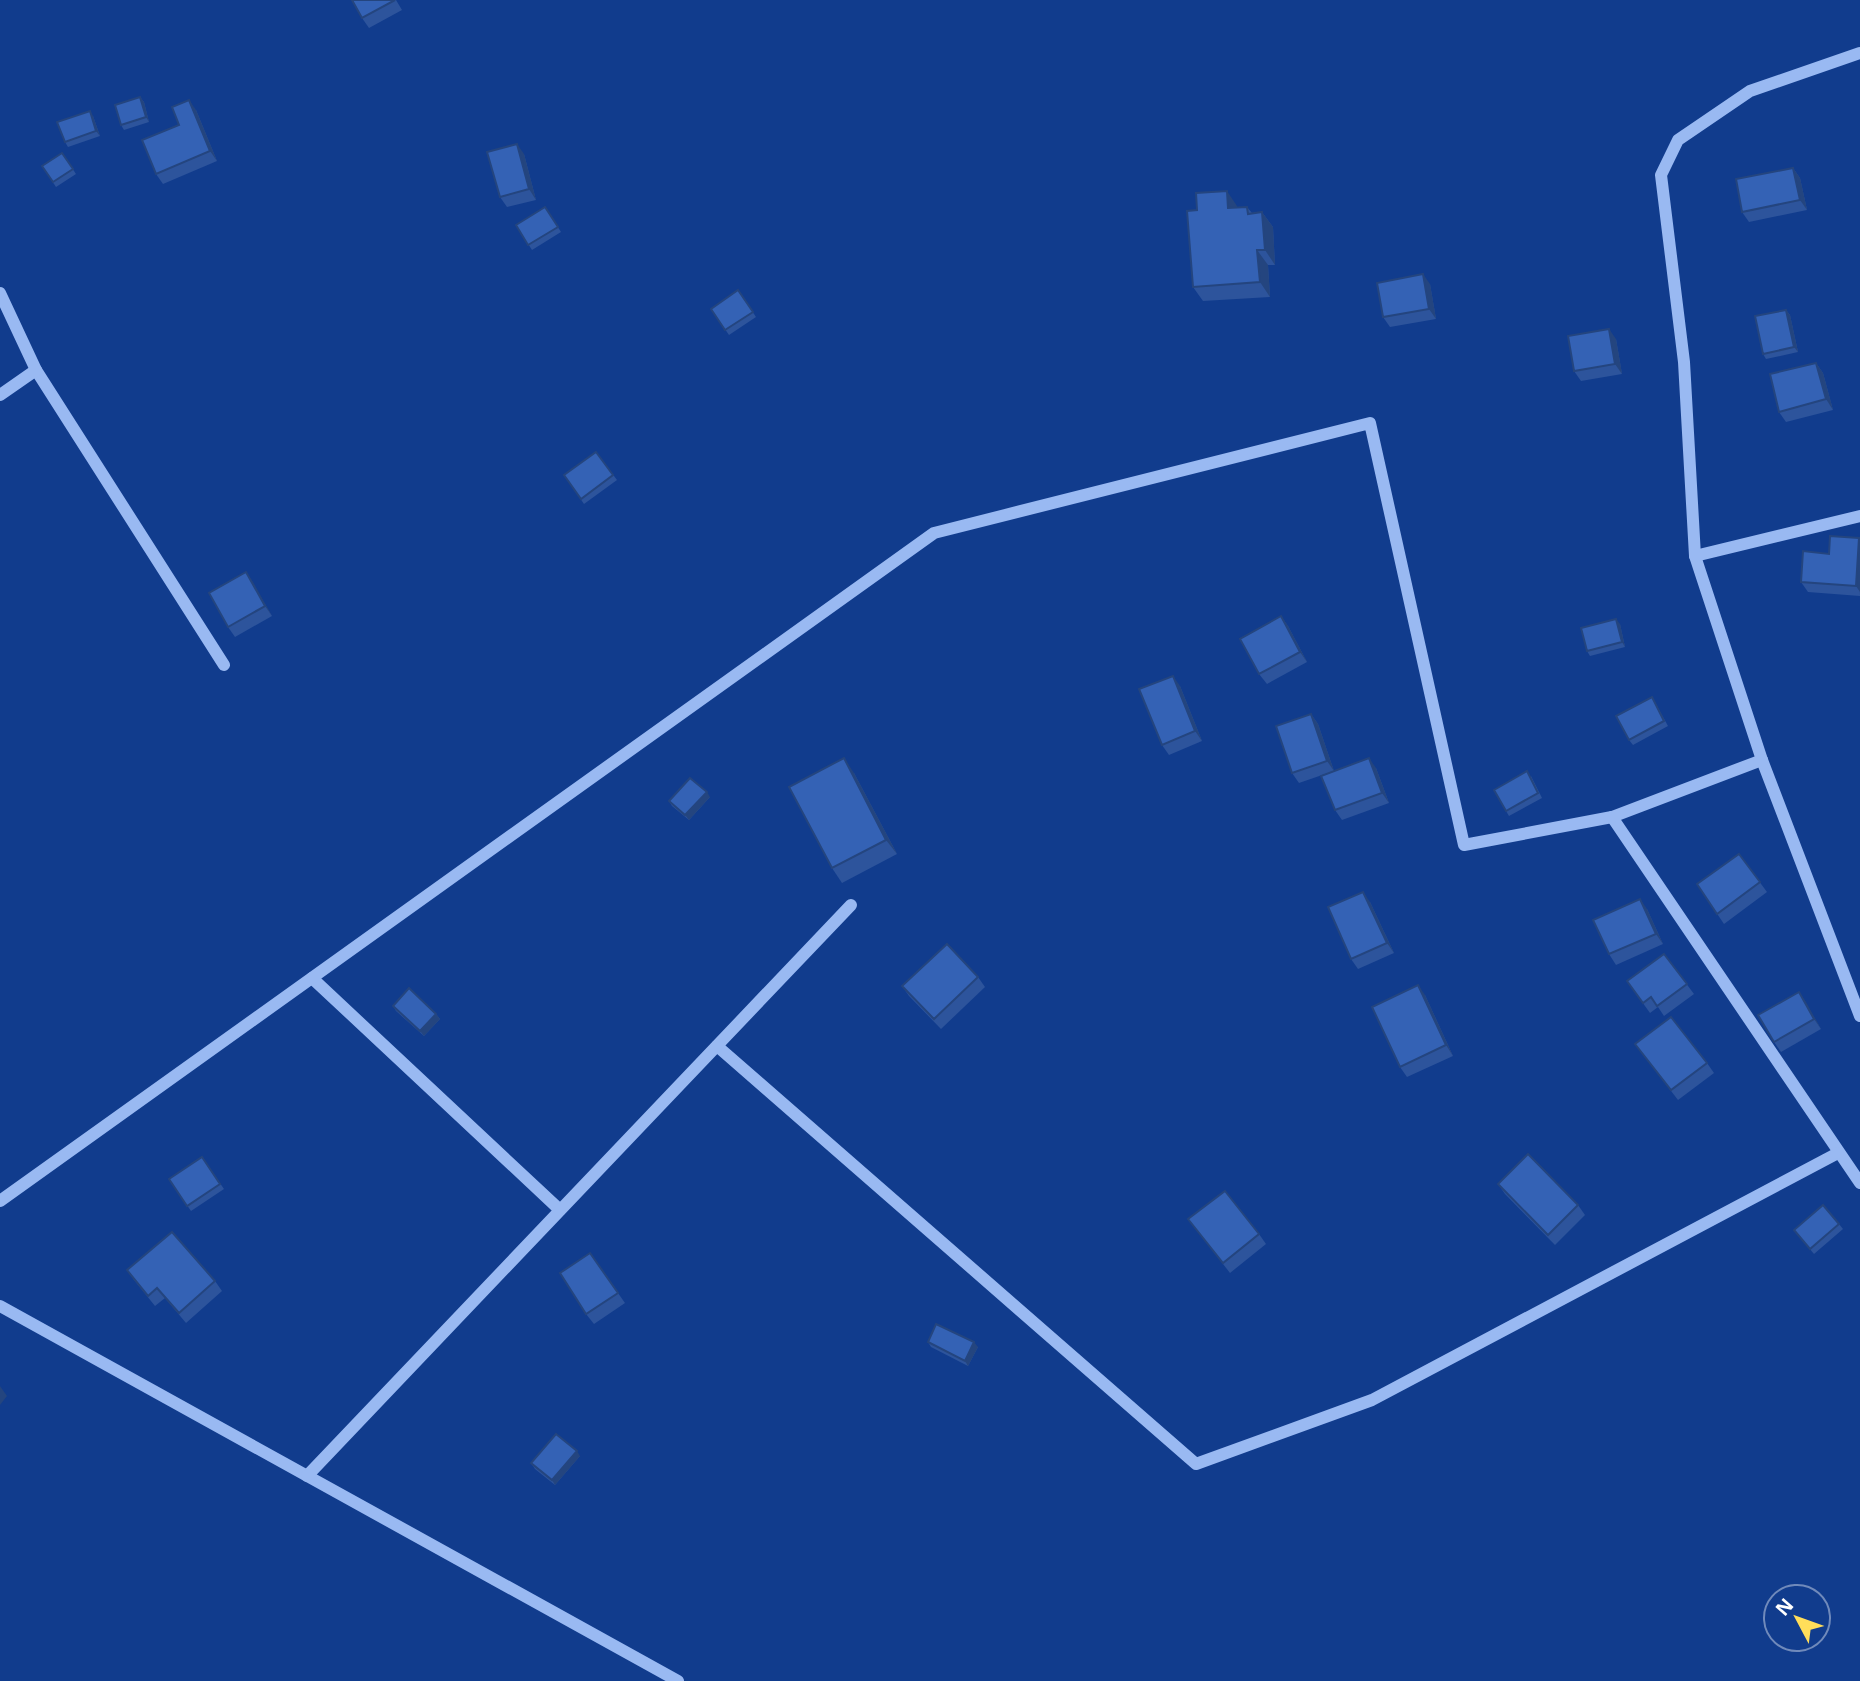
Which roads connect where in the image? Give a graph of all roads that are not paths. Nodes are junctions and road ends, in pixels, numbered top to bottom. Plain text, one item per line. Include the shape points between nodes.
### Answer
1 (1860, 53) edge
2 (0, 293) edge
3 (36, 370) junction
4 (0, 395) edge
5 (1860, 516) edge
6 (1695, 556) junction
7 (224, 665) dead end
8 (1762, 760) junction
9 (1612, 817) junction
10 (851, 905) dead end
11 (312, 978) junction
12 (1860, 1016) edge
13 (717, 1046) junction
14 (1838, 1153) junction
15 (1860, 1183) edge
16 (0, 1201) edge
17 (560, 1210) junction
18 (0, 1306) edge
19 (307, 1476) junction
20 (678, 1681) edge

1 - 6 street via 1750,91 1678,140 1661,175 1684,362
2 - 3 street
3 - 4 street
3 - 7 street
5 - 6 street
6 - 8 street
8 - 9 street
8 - 12 street
9 - 11 street via 1464,845 1370,423 934,533
9 - 14 street
10 - 13 street
11 - 16 street
11 - 17 street
13 - 14 street via 1196,1464 1372,1400
13 - 17 street
14 - 15 street
17 - 19 street
18 - 19 street
19 - 20 street

